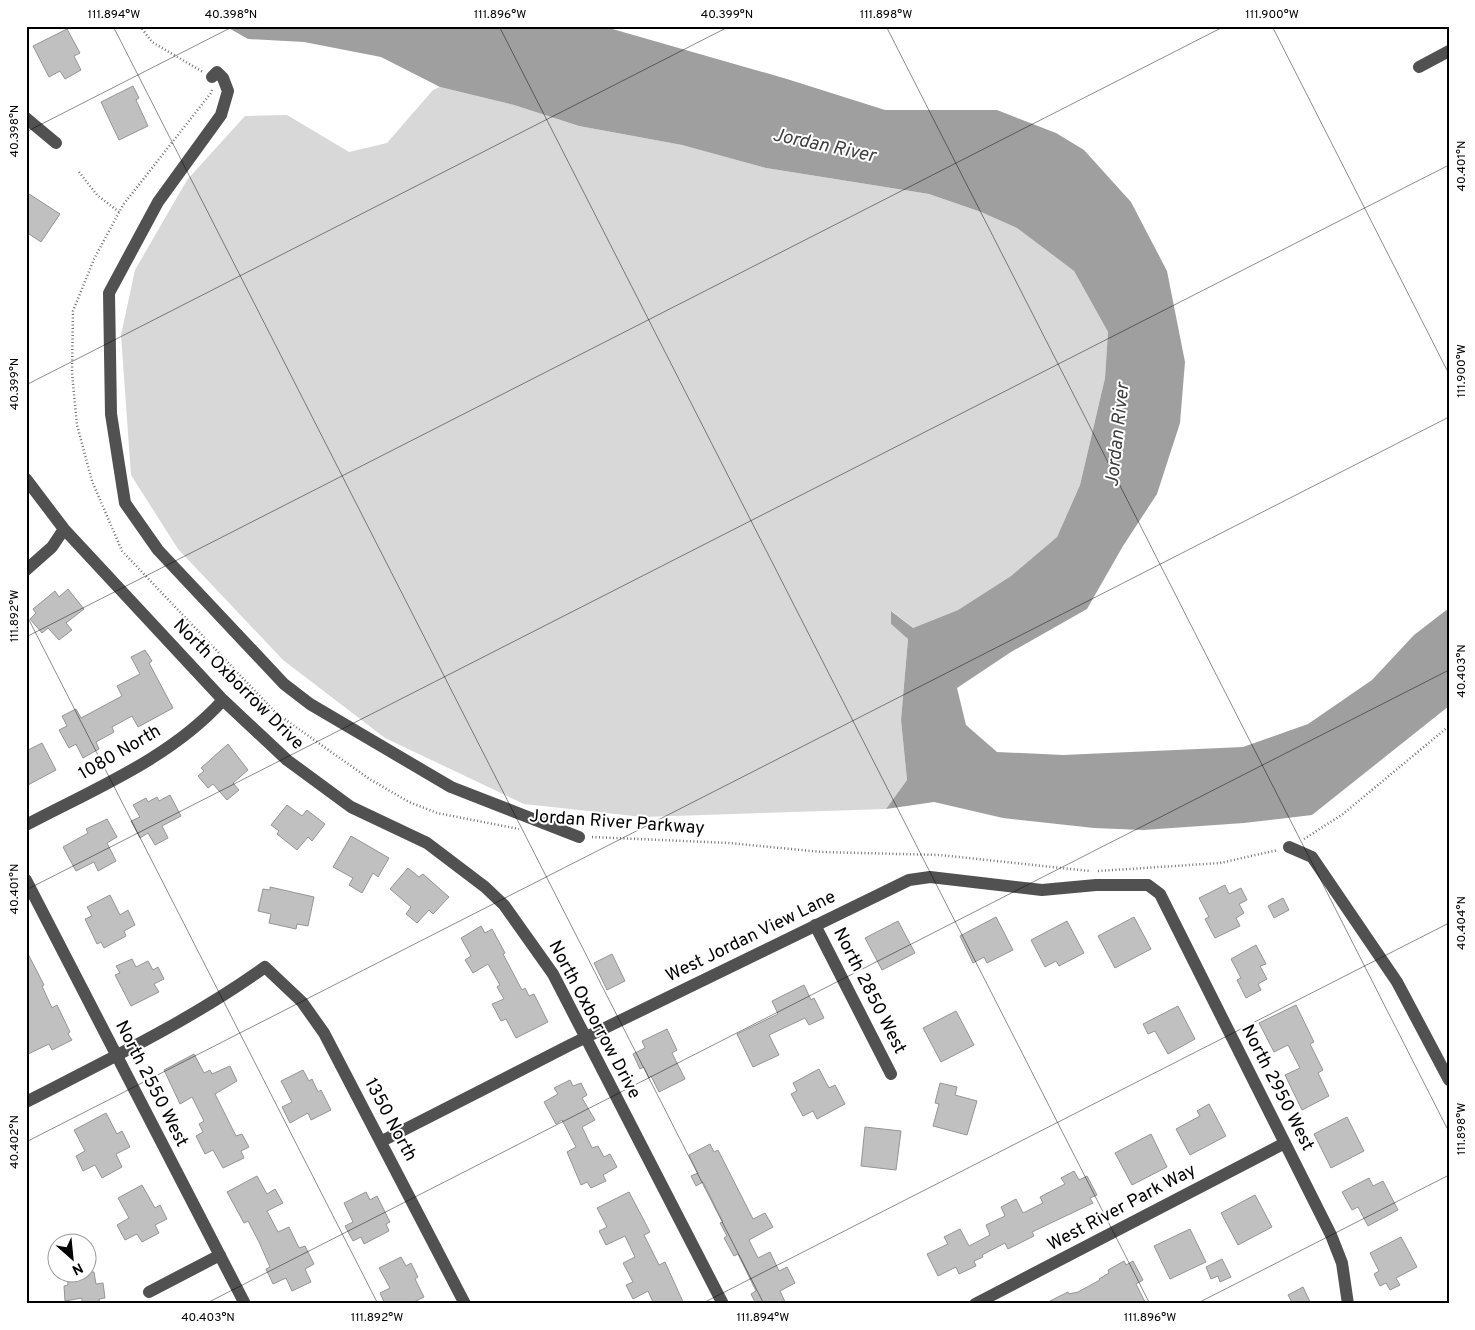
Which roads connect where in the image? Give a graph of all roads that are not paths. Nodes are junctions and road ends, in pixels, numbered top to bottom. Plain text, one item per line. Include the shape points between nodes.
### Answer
1 (1449, 51) edge
2 (1419, 67) dead end
3 (212, 78) road end
4 (26, 118) edge
5 (56, 143) dead end
6 (26, 479) edge
7 (64, 529) junction
8 (26, 570) edge
9 (223, 700) junction
10 (26, 825) edge
11 (579, 837) road end
12 (1289, 847) road end
13 (26, 880) edge
14 (1160, 894) joint
15 (815, 925) junction
16 (585, 1037) junction
17 (117, 1055) junction
18 (891, 1074) dead end
19 (1449, 1080) edge
20 (26, 1102) edge
21 (382, 1141) junction
22 (1285, 1143) junction
23 (220, 1255) junction
24 (149, 1292) dead end
25 (999, 1292) junction
26 (245, 1304) edge
27 (466, 1304) edge
28 (723, 1304) edge
29 (975, 1304) edge
30 (1005, 1304) edge
31 (1348, 1304) edge

1 - 2 street
3 - 11 street via 217,72 228,90 221,115 158,202 109,293 110,414 125,503 158,550 284,684 310,704 451,787
4 - 5 street
6 - 7 street, North Oxborrow Drive
7 - 8 street via 52,547
7 - 9 street, North Oxborrow Drive
9 - 10 street, 1080 North via 207,718 166,750
9 - 16 street, North Oxborrow Drive via 287,760 351,808 427,843 485,887 530,938 553,974
12 - 19 street via 1312,857 1397,982
13 - 17 street, North 2550 West
14 - 15 street, West Jordan View Lane via 1148,885 1042,890 930,877 909,880
14 - 22 street, North 2950 West
15 - 16 street, West Jordan View Lane
15 - 18 street, North 2850 West
16 - 21 street, West Jordan View Lane
16 - 28 street, North Oxborrow Drive
17 - 20 street
17 - 21 street, 1350 North via 231,992 265,967 302,1002 324,1032
17 - 23 street, North 2550 West
21 - 27 street, 1350 North
22 - 25 street, West River Park Way
22 - 31 street, North 2950 West via 1342,1263
23 - 24 street
23 - 26 street, North 2550 West
25 - 29 street, West River Park Way
25 - 30 street

